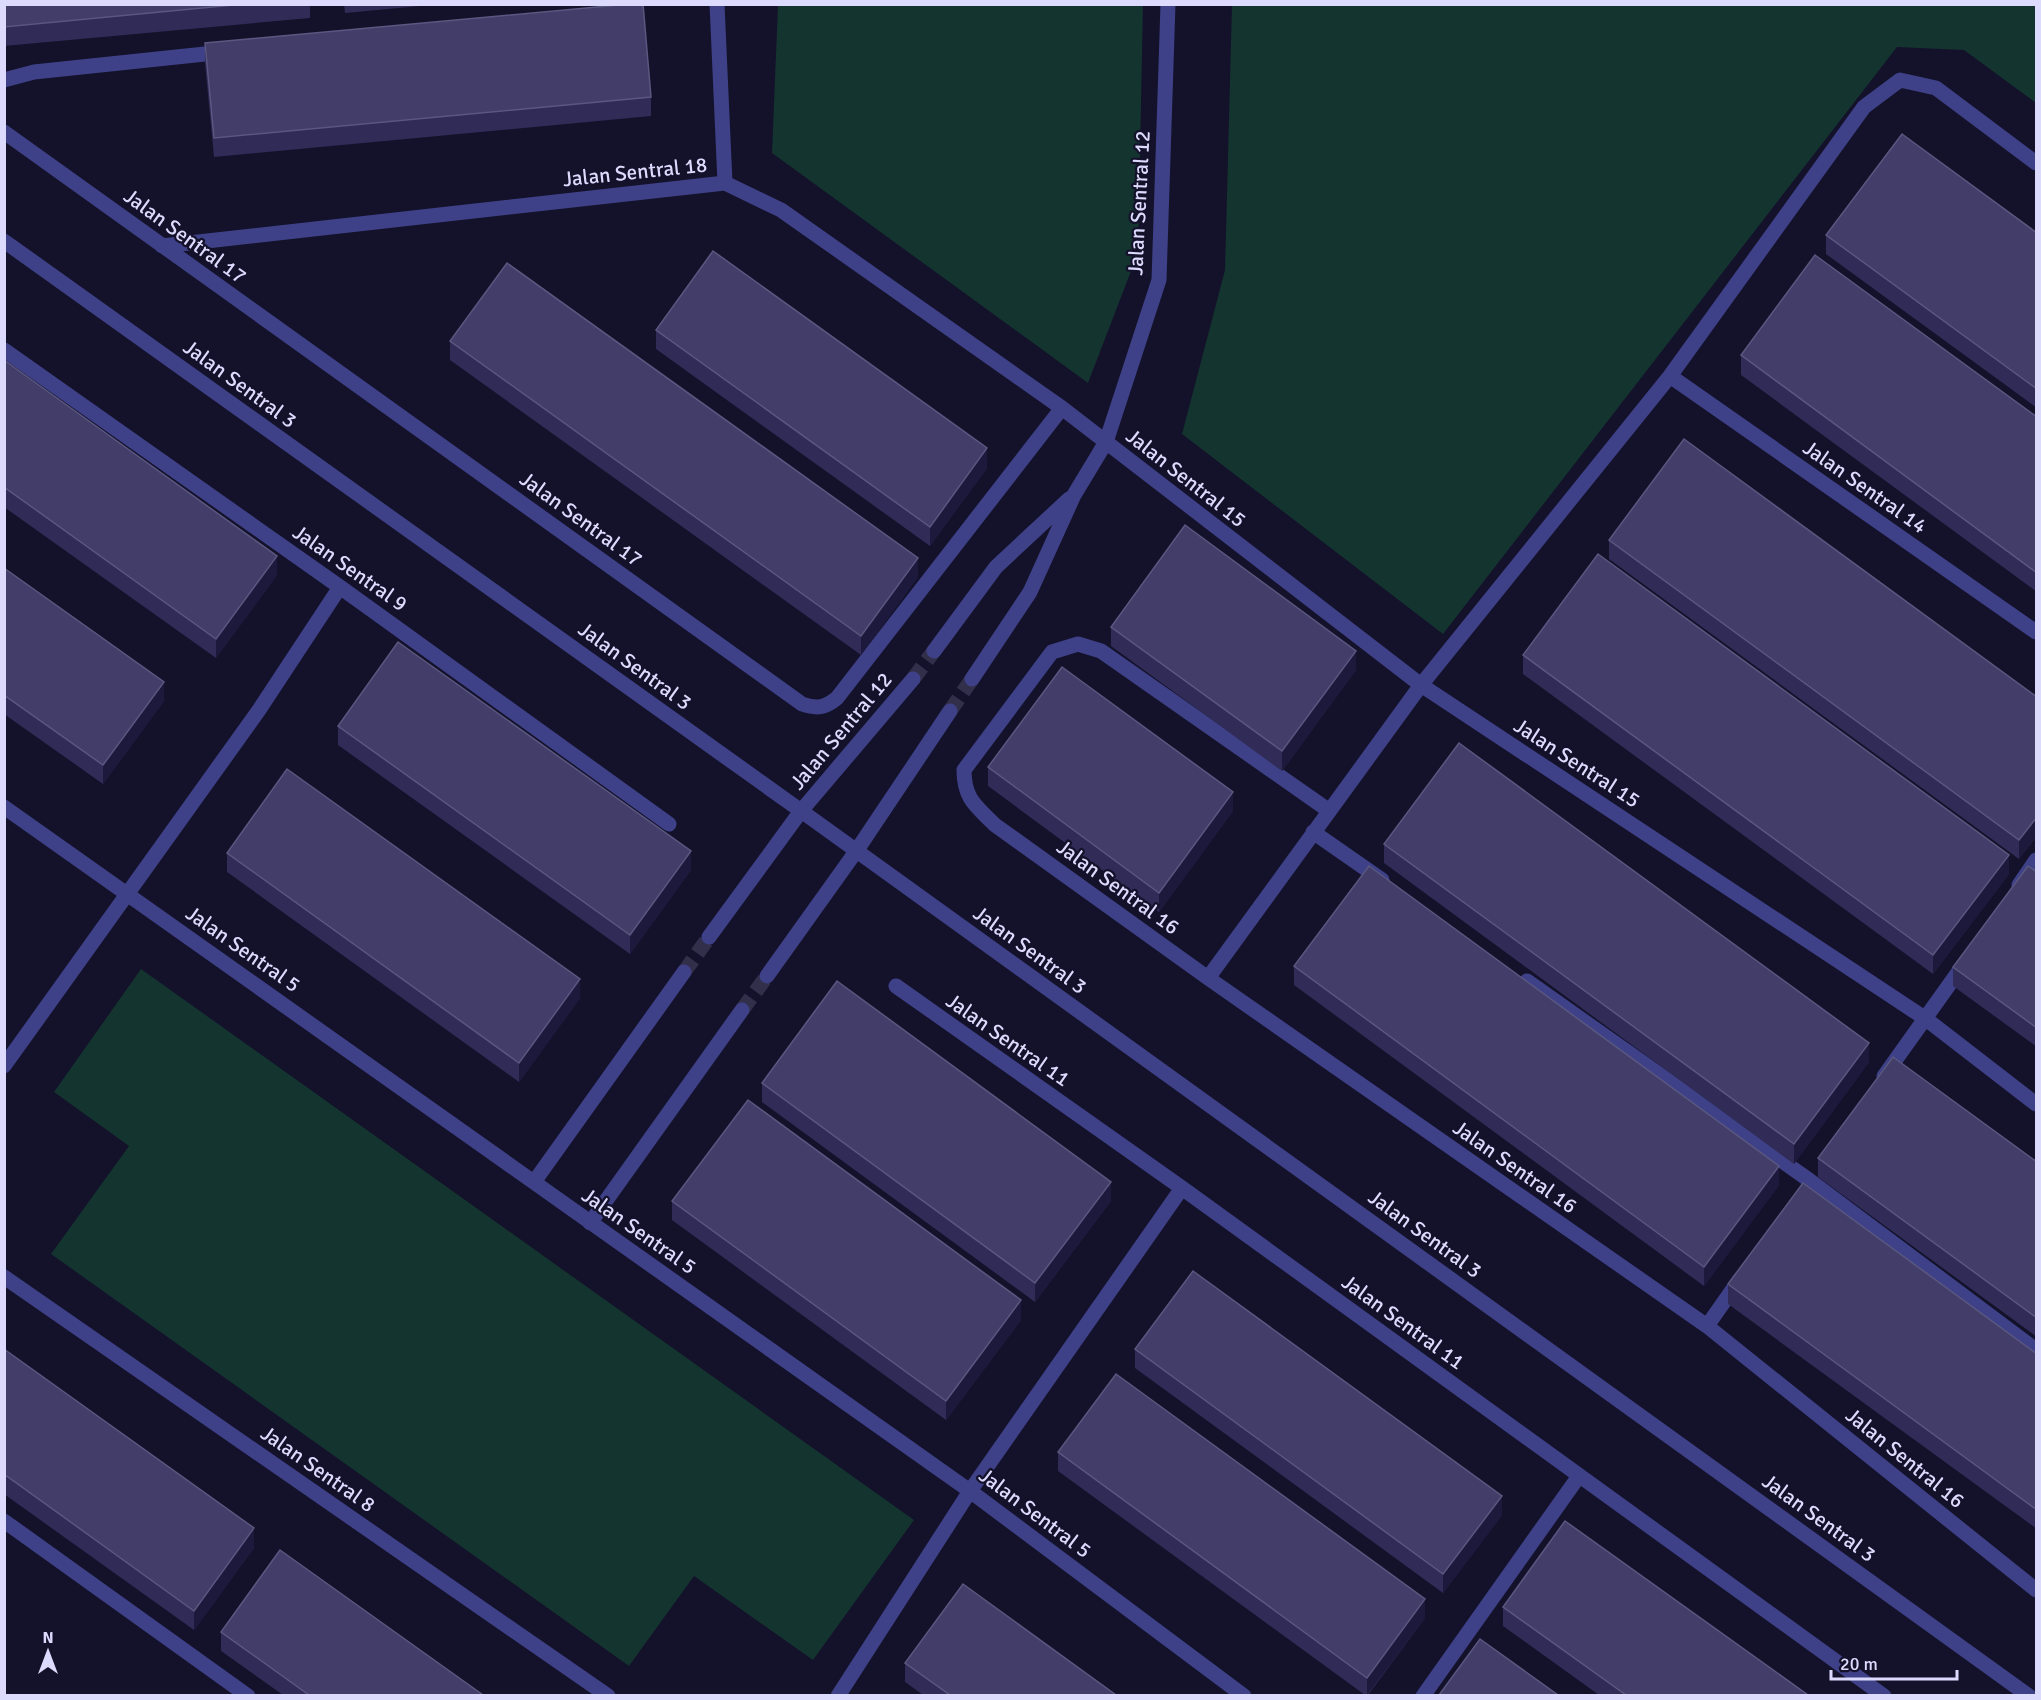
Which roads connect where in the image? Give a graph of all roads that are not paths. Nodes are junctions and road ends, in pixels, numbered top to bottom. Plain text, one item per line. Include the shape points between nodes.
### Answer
1 (717, 4) edge
2 (1168, 4) edge
3 (234, 51) edge
4 (4, 80) edge
5 (4, 132) edge
6 (2037, 163) edge
7 (725, 183) junction
8 (4, 241) edge
9 (162, 246) junction
10 (4, 350) edge
11 (1670, 376) junction
12 (1062, 408) junction
13 (1106, 442) junction
14 (1074, 495) junction
15 (340, 587) junction
16 (2037, 632) edge
17 (934, 651) tunnel mouth
18 (913, 679) tunnel mouth
19 (972, 679) tunnel mouth
20 (1421, 685) junction
21 (950, 711) tunnel mouth
22 (4, 807) edge
23 (1328, 810) junction
24 (801, 811) junction
25 (669, 824) dead end
26 (1313, 832) junction
27 (857, 850) junction
28 (2037, 860) edge
29 (1391, 886) edge
30 (128, 893) junction
31 (2011, 897) edge
32 (709, 937) tunnel mouth
33 (1972, 954) edge
34 (684, 972) tunnel mouth
35 (1517, 975) edge
36 (767, 976) tunnel mouth
37 (1208, 978) junction
38 (896, 986) dead end
39 (742, 1010) tunnel mouth
40 (1926, 1019) junction
41 (4, 1066) edge
42 (1878, 1085) edge
43 (2037, 1104) edge
44 (534, 1182) junction
45 (1182, 1188) junction
46 (590, 1222) junction
47 (1748, 1267) edge
48 (4, 1277) edge
49 (1707, 1326) junction
50 (2037, 1350) edge
51 (1580, 1476) junction
52 (970, 1491) junction
53 (4, 1521) edge
54 (2037, 1590) edge
55 (248, 1695) edge
56 (608, 1695) edge
57 (838, 1695) edge
58 (1244, 1695) edge
59 (1423, 1695) edge
60 (1884, 1695) edge
61 (2029, 1695) edge

1 - 7 street
2 - 13 street, Jalan Sentral 12 via 1159,280
3 - 4 street via 34,72
5 - 9 street, Jalan Sentral 17
6 - 11 street via 1936,88 1900,80 1864,107
7 - 9 street, Jalan Sentral 18
7 - 12 street, Jalan Sentral 18 via 781,210
8 - 24 street, Jalan Sentral 3
9 - 12 street, Jalan Sentral 17 via 792,697 814,708 827,706 837,698
10 - 15 street, Jalan Sentral 9
11 - 16 street, Jalan Sentral 14
11 - 20 street
12 - 13 street, Jalan Sentral 18
13 - 14 street, Jalan Sentral 12
13 - 20 street, Jalan Sentral 15
14 - 17 street, Jalan Sentral 12 via 996,567
14 - 19 street, Jalan Sentral 12 via 1030,592
15 - 25 street, Jalan Sentral 9
15 - 30 street via 259,710
18 - 24 street, Jalan Sentral 12
20 - 23 street
20 - 40 street, Jalan Sentral 15
21 - 27 street
22 - 30 street, Jalan Sentral 5
23 - 26 street
23 - 37 street, Jalan Sentral 16 via 1101,651 1078,644 1052,652 964,770 964,788 973,804 995,825
24 - 27 street, Jalan Sentral 3
24 - 32 street, Jalan Sentral 12
26 - 29 street
26 - 37 street
27 - 36 street
27 - 61 street, Jalan Sentral 3
28 - 31 street
30 - 41 street
30 - 44 street, Jalan Sentral 5
33 - 40 street
34 - 44 street
35 - 50 street via 1809,1180
37 - 49 street, Jalan Sentral 16
38 - 45 street, Jalan Sentral 11
39 - 46 street
40 - 42 street
40 - 43 street, Jalan Sentral 15
44 - 46 street, Jalan Sentral 5
45 - 51 street, Jalan Sentral 11
45 - 52 street
46 - 52 street, Jalan Sentral 5
47 - 49 street
48 - 56 street, Jalan Sentral 8
49 - 54 street, Jalan Sentral 16
51 - 59 street
51 - 60 street, Jalan Sentral 11
52 - 57 street
52 - 58 street, Jalan Sentral 5
53 - 55 street

